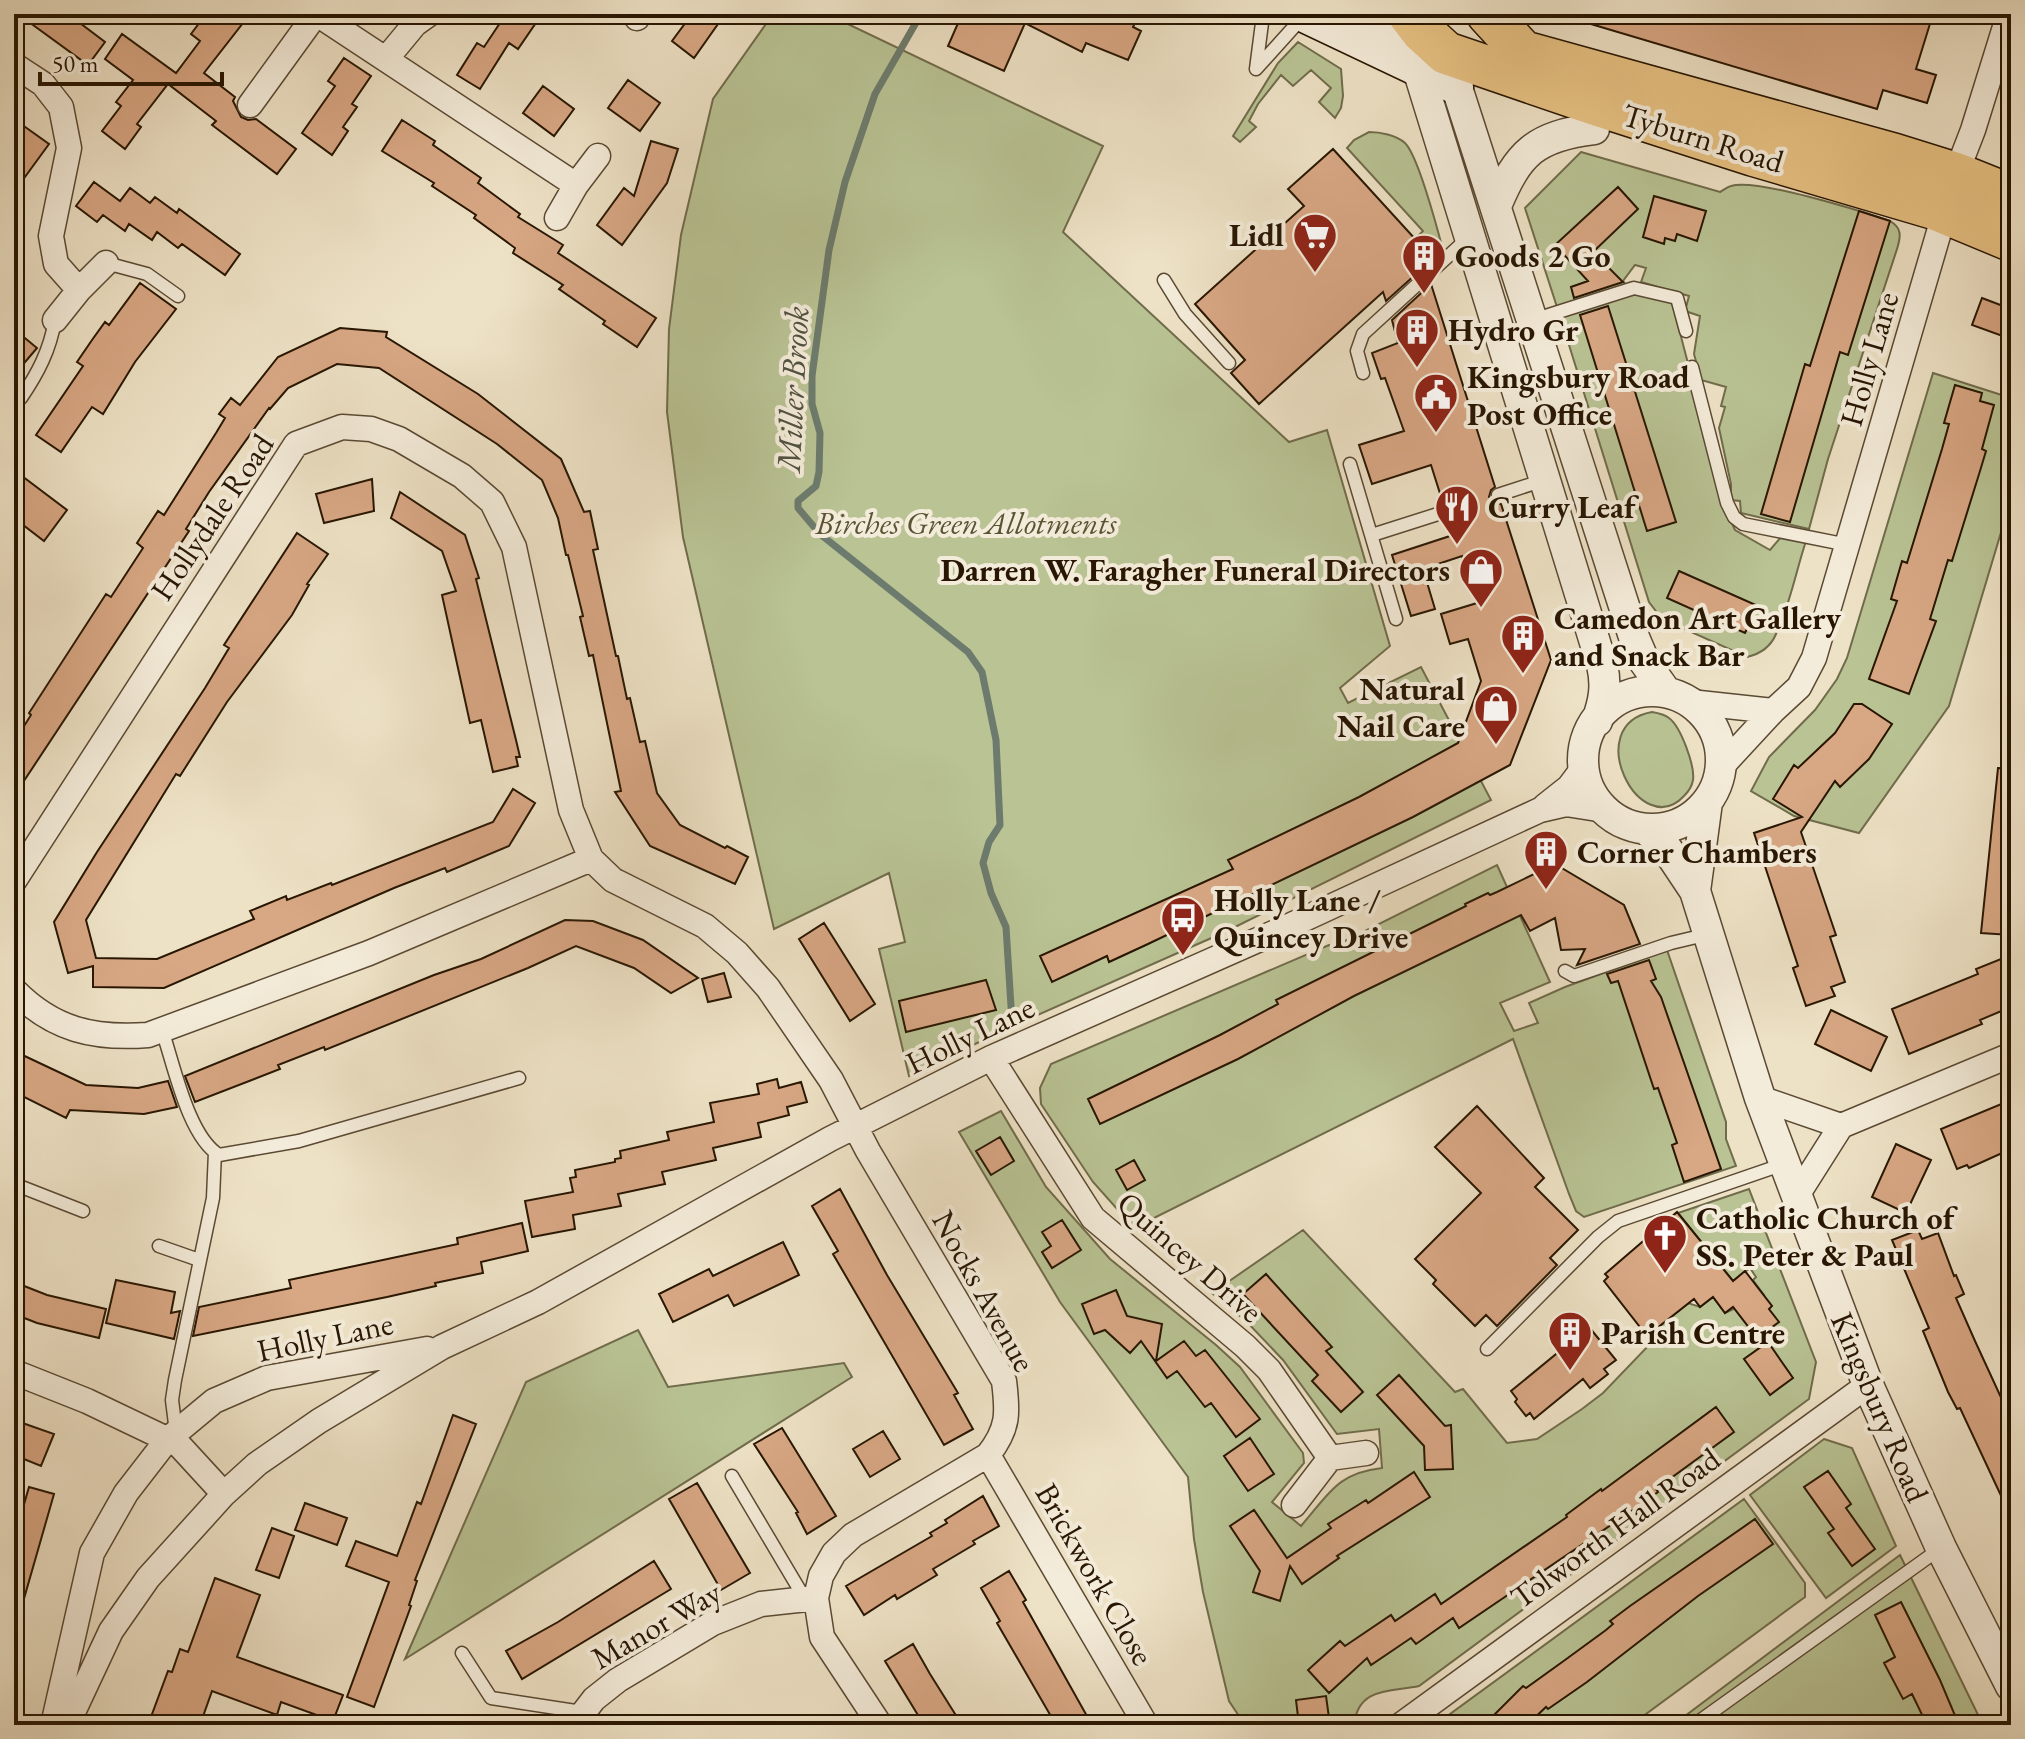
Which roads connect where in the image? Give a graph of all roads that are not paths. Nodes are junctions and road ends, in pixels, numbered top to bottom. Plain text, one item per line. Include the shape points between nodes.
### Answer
1 (317, 14) edge
2 (429, 14) edge
3 (1259, 14) edge
4 (1304, 14) edge
5 (1361, 14) edge
6 (1488, 14) edge
7 (2009, 14) edge
8 (1426, 36) edge
9 (1522, 51) junction
10 (386, 59) junction
11 (14, 65) edge
12 (250, 105) dead end
13 (1594, 129) junction
14 (1754, 155) junction
15 (598, 156) dead end
16 (576, 185) junction
17 (1951, 193) junction
18 (2011, 196) edge
19 (1496, 206) junction
20 (557, 218) dead end
21 (1469, 236) junction
22 (2011, 240) edge
23 (106, 263) joint
24 (1164, 280) dead end
25 (79, 290) junction
26 (178, 296) dead end
27 (55, 320) joint
28 (1533, 320) junction
29 (1686, 331) dead end
30 (1229, 363) dead end
31 (1692, 367) dead end
32 (1363, 373) dead end
33 (1531, 374) junction
34 (21, 398) dead end
35 (1350, 464) dead end
36 (1544, 480) junction
37 (1498, 495) dead end
38 (1463, 506) dead end
39 (1372, 535) junction
40 (1848, 545) junction
41 (1396, 619) dead end
42 (1678, 697) junction
43 (1773, 711) junction
44 (1597, 721) junction
45 (1722, 766) junction
46 (1584, 767) junction
47 (1707, 802) junction
48 (1540, 810) junction
49 (1604, 810) junction
50 (1647, 830) junction
51 (591, 859) junction
52 (14, 881) edge
53 (1695, 891) junction
54 (1709, 934) junction
55 (1565, 971) dead end
56 (14, 990) edge
57 (162, 1030) junction
58 (2011, 1055) edge
59 (991, 1058) junction
60 (519, 1078) dead end
61 (1760, 1098) junction
62 (855, 1126) junction
63 (1841, 1126) junction
64 (215, 1152) junction
65 (1784, 1164) junction
66 (14, 1184) edge
67 (1796, 1197) junction
68 (83, 1211) dead end
69 (159, 1246) dead end
70 (199, 1260) junction
71 (442, 1347) junction
72 (1487, 1349) dead end
73 (14, 1372) edge
74 (1868, 1385) junction
75 (171, 1436) junction
76 (1366, 1453) dead end
77 (988, 1455) junction
78 (1330, 1458) junction
79 (732, 1476) dead end
80 (224, 1494) junction
81 (1294, 1505) dead end
82 (1941, 1548) junction
83 (810, 1599) junction
84 (462, 1653) dead end
85 (2011, 1686) edge
86 (584, 1721) edge
87 (53, 1725) edge
88 (67, 1725) edge
89 (880, 1725) edge
90 (1146, 1725) edge
91 (1401, 1725) edge
92 (1694, 1725) edge

1 - 10 street
1 - 12 street
2 - 10 street
3 - 4 lane via 1256,69
4 - 8 main road, Tyburn Road
5 - 8 main road
6 - 9 highway
7 - 17 street, Holly Lane
8 - 9 highway, Tyburn Road
8 - 13 highway
8 - 14 highway, Tyburn Road via 1595,104
8 - 19 street
8 - 21 street
9 - 17 highway, Tyburn Road via 1719,105
10 - 16 street
11 - 25 street via 43,84 61,107 69,148 51,236 56,264
13 - 14 highway via 1676,151
13 - 19 street via 1542,142 1510,173
14 - 17 highway, Tyburn Road
15 - 16 street
16 - 20 street
17 - 18 highway, Tyburn Road
17 - 22 highway, Tyburn Road
17 - 40 street, Holly Lane
19 - 28 street
21 - 32 lane via 1363,334 1357,351
21 - 33 street
23 - 25 street
23 - 26 lane via 147,274
24 - 30 lane via 1185,314
25 - 27 street
27 - 34 lane via 41,369
28 - 29 lane via 1641,288 1677,298
28 - 33 street
31 - 40 lane via 1734,517 1743,524
33 - 36 street
33 - 42 street via 1644,661
35 - 39 lane
36 - 37 lane
36 - 44 street via 1606,679
38 - 39 lane
39 - 41 lane
40 - 43 street, Holly Lane via 1814,658 1799,687
42 - 43 street
42 - 44 street via 1647,691 1624,697
42 - 45 street via 1713,727
43 - 45 street, Holly Lane
44 - 46 street via 1588,735
45 - 47 street
46 - 48 street, Holly Lane
46 - 49 street via 1588,787
47 - 50 street via 1685,821
47 - 53 street, Kingsbury Road
48 - 49 street, Holly Lane via 1566,804
48 - 59 street, Holly Lane
49 - 50 street via 1616,820
50 - 53 street, Kingsbury Road via 1665,846
51 - 52 street, Hollydale Road via 571,810 514,547 492,502 462,476 399,439 371,429 342,427 296,444
51 - 57 street via 369,953
51 - 62 street, Hollydale Road via 613,880 705,926 737,953 768,988 831,1080
53 - 54 street, Kingsbury Road
54 - 55 lane via 1574,976
54 - 61 street, Kingsbury Road
56 - 57 street via 43,1014 78,1032 113,1038
57 - 64 lane via 196,1128
58 - 63 street
59 - 62 street, Holly Lane
59 - 78 street, Quincey Drive via 1093,1218 1261,1362
60 - 64 lane via 299,1141
61 - 63 street
61 - 65 street, Kingsbury Road
62 - 71 street, Holly Lane via 538,1302
62 - 77 street, Nocks Avenue via 1004,1381 1008,1412 1001,1439
63 - 67 street
64 - 70 lane via 213,1198
65 - 67 street, Kingsbury Road
65 - 72 lane via 1618,1221
66 - 68 lane
67 - 74 street, Kingsbury Road
69 - 70 lane
70 - 75 lane via 175,1380
71 - 75 street, Holly Lane via 267,1378 214,1401
71 - 80 street, Holly Lane via 319,1421
73 - 75 street
74 - 82 street, Kingsbury Road
74 - 91 street, Tolworth Hall Road
75 - 80 street
75 - 87 street, Holly Lane via 126,1493 92,1553
76 - 78 street
77 - 83 street via 853,1535 834,1553
77 - 90 street, Brickwork Close
78 - 81 street
79 - 83 lane
80 - 88 street, Holly Lane via 148,1578 111,1631
82 - 85 street, Kingsbury Road
82 - 92 lane
83 - 86 street, Manor Way via 761,1604 713,1623 618,1680 594,1699
83 - 89 street via 822,1637
84 - 86 lane via 491,1698

